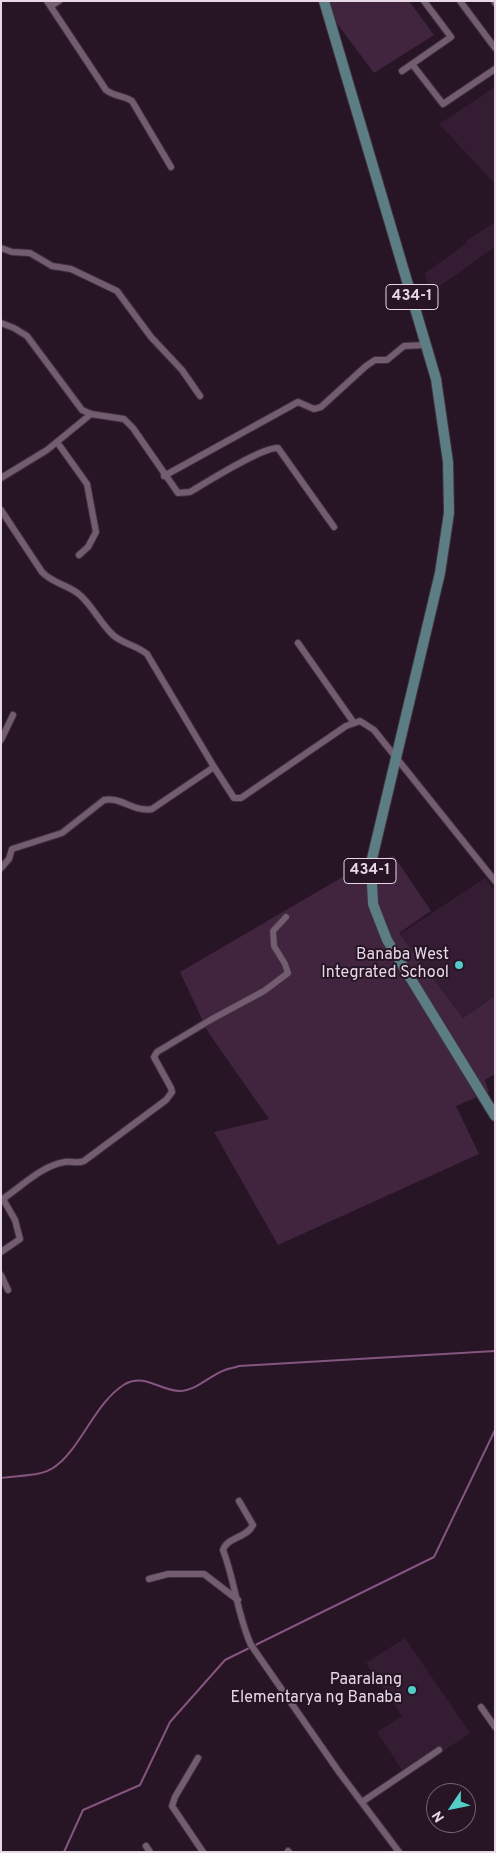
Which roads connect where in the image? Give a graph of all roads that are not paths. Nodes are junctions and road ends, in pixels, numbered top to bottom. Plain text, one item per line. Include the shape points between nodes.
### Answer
1 (59, 1) edge
2 (324, 1) edge
3 (424, 1) edge
4 (460, 1) edge
5 (49, 4) edge
6 (495, 48) edge
7 (412, 64) junction
8 (495, 69) edge
9 (402, 71) dead end
10 (171, 167) dead end
11 (1, 248) edge
12 (1, 323) edge
13 (426, 345) junction
14 (200, 396) dead end
15 (91, 414) junction
16 (57, 442) junction
17 (164, 476) junction
18 (1, 478) edge
19 (1, 510) edge
20 (334, 527) dead end
21 (79, 555) dead end
22 (298, 643) dead end
23 (13, 716) dead end
24 (354, 723) junction
25 (1, 740) edge
26 (398, 758) junction
27 (214, 767) junction
28 (1, 868) edge
29 (495, 881) edge
30 (286, 917) dead end
31 (495, 1116) edge
32 (2, 1200) edge
33 (1, 1252) edge
34 (1, 1275) edge
35 (8, 1290) dead end
36 (239, 1501) dead end
37 (149, 1579) dead end
38 (238, 1600) junction
39 (481, 1707) dead end
40 (495, 1727) edge
41 (439, 1750) dead end
42 (198, 1758) dead end
43 (362, 1802) junction
44 (203, 1852) edge
45 (399, 1852) edge

1 - 5 street
2 - 13 main road, 434-1
3 - 7 street via 451,37
4 - 6 street
5 - 10 street via 106,90 113,96 124,96 132,101
7 - 8 street via 443,104
7 - 9 street
11 - 14 street via 30,253 52,266 71,269 117,291
12 - 15 street via 27,336 77,404
13 - 17 street via 404,346 387,360 375,360 322,407 314,409 298,402
13 - 26 main road, 434-1 via 436,379 448,462 448,513 440,573
15 - 16 street
15 - 17 street via 124,419
16 - 18 street
16 - 21 street via 87,484 96,532
17 - 20 street via 178,493 184,494 256,455 278,448
19 - 27 street via 49,580 80,594 111,634 147,654
22 - 24 street
23 - 25 street
24 - 26 street via 360,721 372,727
24 - 27 street via 241,798 234,798
26 - 29 street
26 - 31 main road, 434-1 via 371,863 371,894 376,916 387,940
27 - 28 street via 152,809 144,811 110,799 104,800 62,833 12,849
30 - 32 street via 273,931 272,938 288,973 264,992 157,1052 154,1057 172,1092 166,1100 84,1161 78,1164 65,1162 52,1167
32 - 33 street via 15,1220 20,1239
34 - 35 street
36 - 38 street via 253,1525 227,1543 223,1550
37 - 38 street via 168,1574 204,1574
38 - 43 street via 242,1626 251,1645
39 - 40 street
41 - 43 street
42 - 44 street via 172,1806
43 - 45 street

